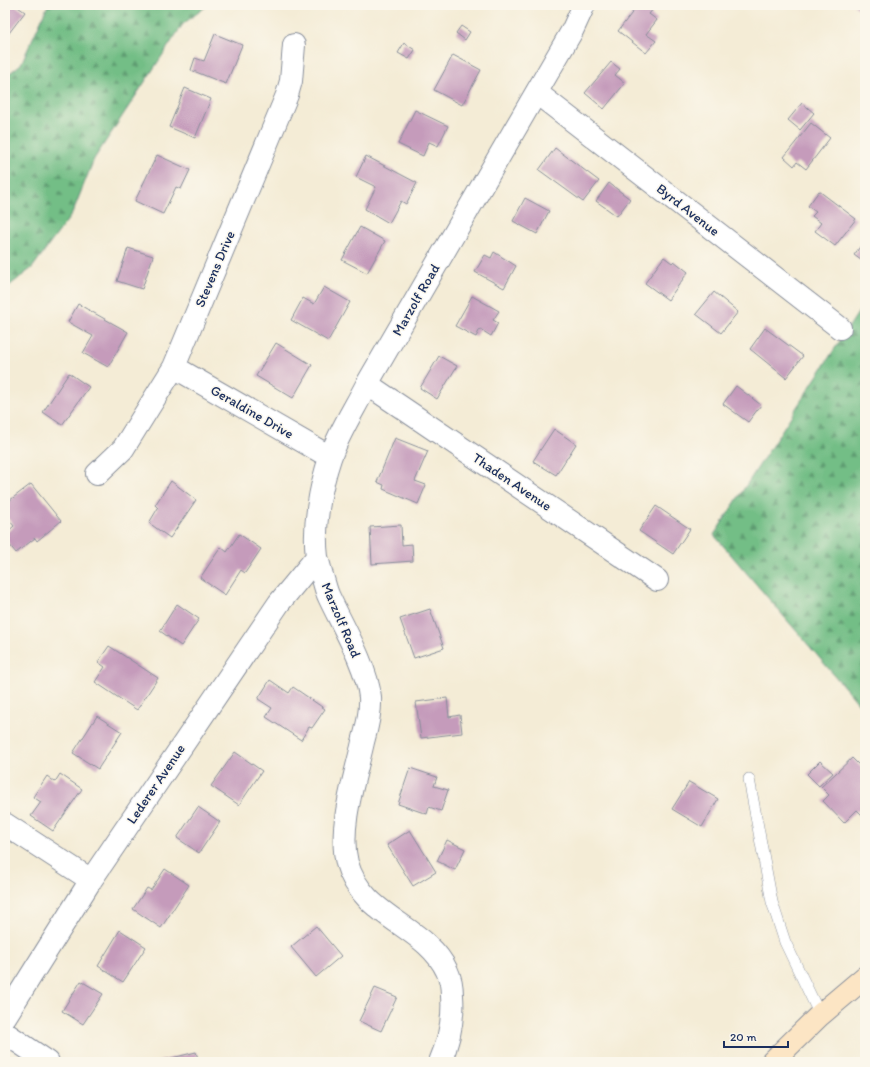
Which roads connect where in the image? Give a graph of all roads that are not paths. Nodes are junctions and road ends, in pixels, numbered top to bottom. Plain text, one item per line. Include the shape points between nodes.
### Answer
1 (584, 5) edge
2 (294, 45) dead end
3 (537, 93) junction
4 (840, 328) dead end
5 (174, 367) junction
6 (367, 384) junction
7 (330, 457) junction
8 (97, 474) dead end
9 (318, 557) junction
10 (657, 580) dead end
11 (749, 779) dead end
12 (5, 824) edge
13 (91, 880) junction
14 (865, 977) edge
15 (820, 1015) junction
16 (5, 1017) edge
17 (5, 1033) edge
18 (48, 1062) edge
19 (440, 1062) edge
20 (772, 1062) edge

1 - 3 street, Marzolf Road
2 - 5 street, Stevens Drive via 291,81 287,95
3 - 4 street, Byrd Avenue
3 - 6 street, Marzolf Road
5 - 7 street, Geraldine Drive
5 - 8 street, Stevens Drive via 123,450
6 - 7 street, Marzolf Road
6 - 10 street, Thaden Avenue
7 - 9 street, Marzolf Road via 316,522
9 - 13 street, Lederer Avenue via 279,603
9 - 19 street, Marzolf Road via 328,594 364,674 370,698 369,720 346,814 344,844 348,864 357,886 368,899 431,948 448,972 452,986 452,1026
11 - 15 lane via 772,902 784,942
12 - 13 street
13 - 16 street, Lederer Avenue
14 - 15 street
15 - 20 street
17 - 18 street

